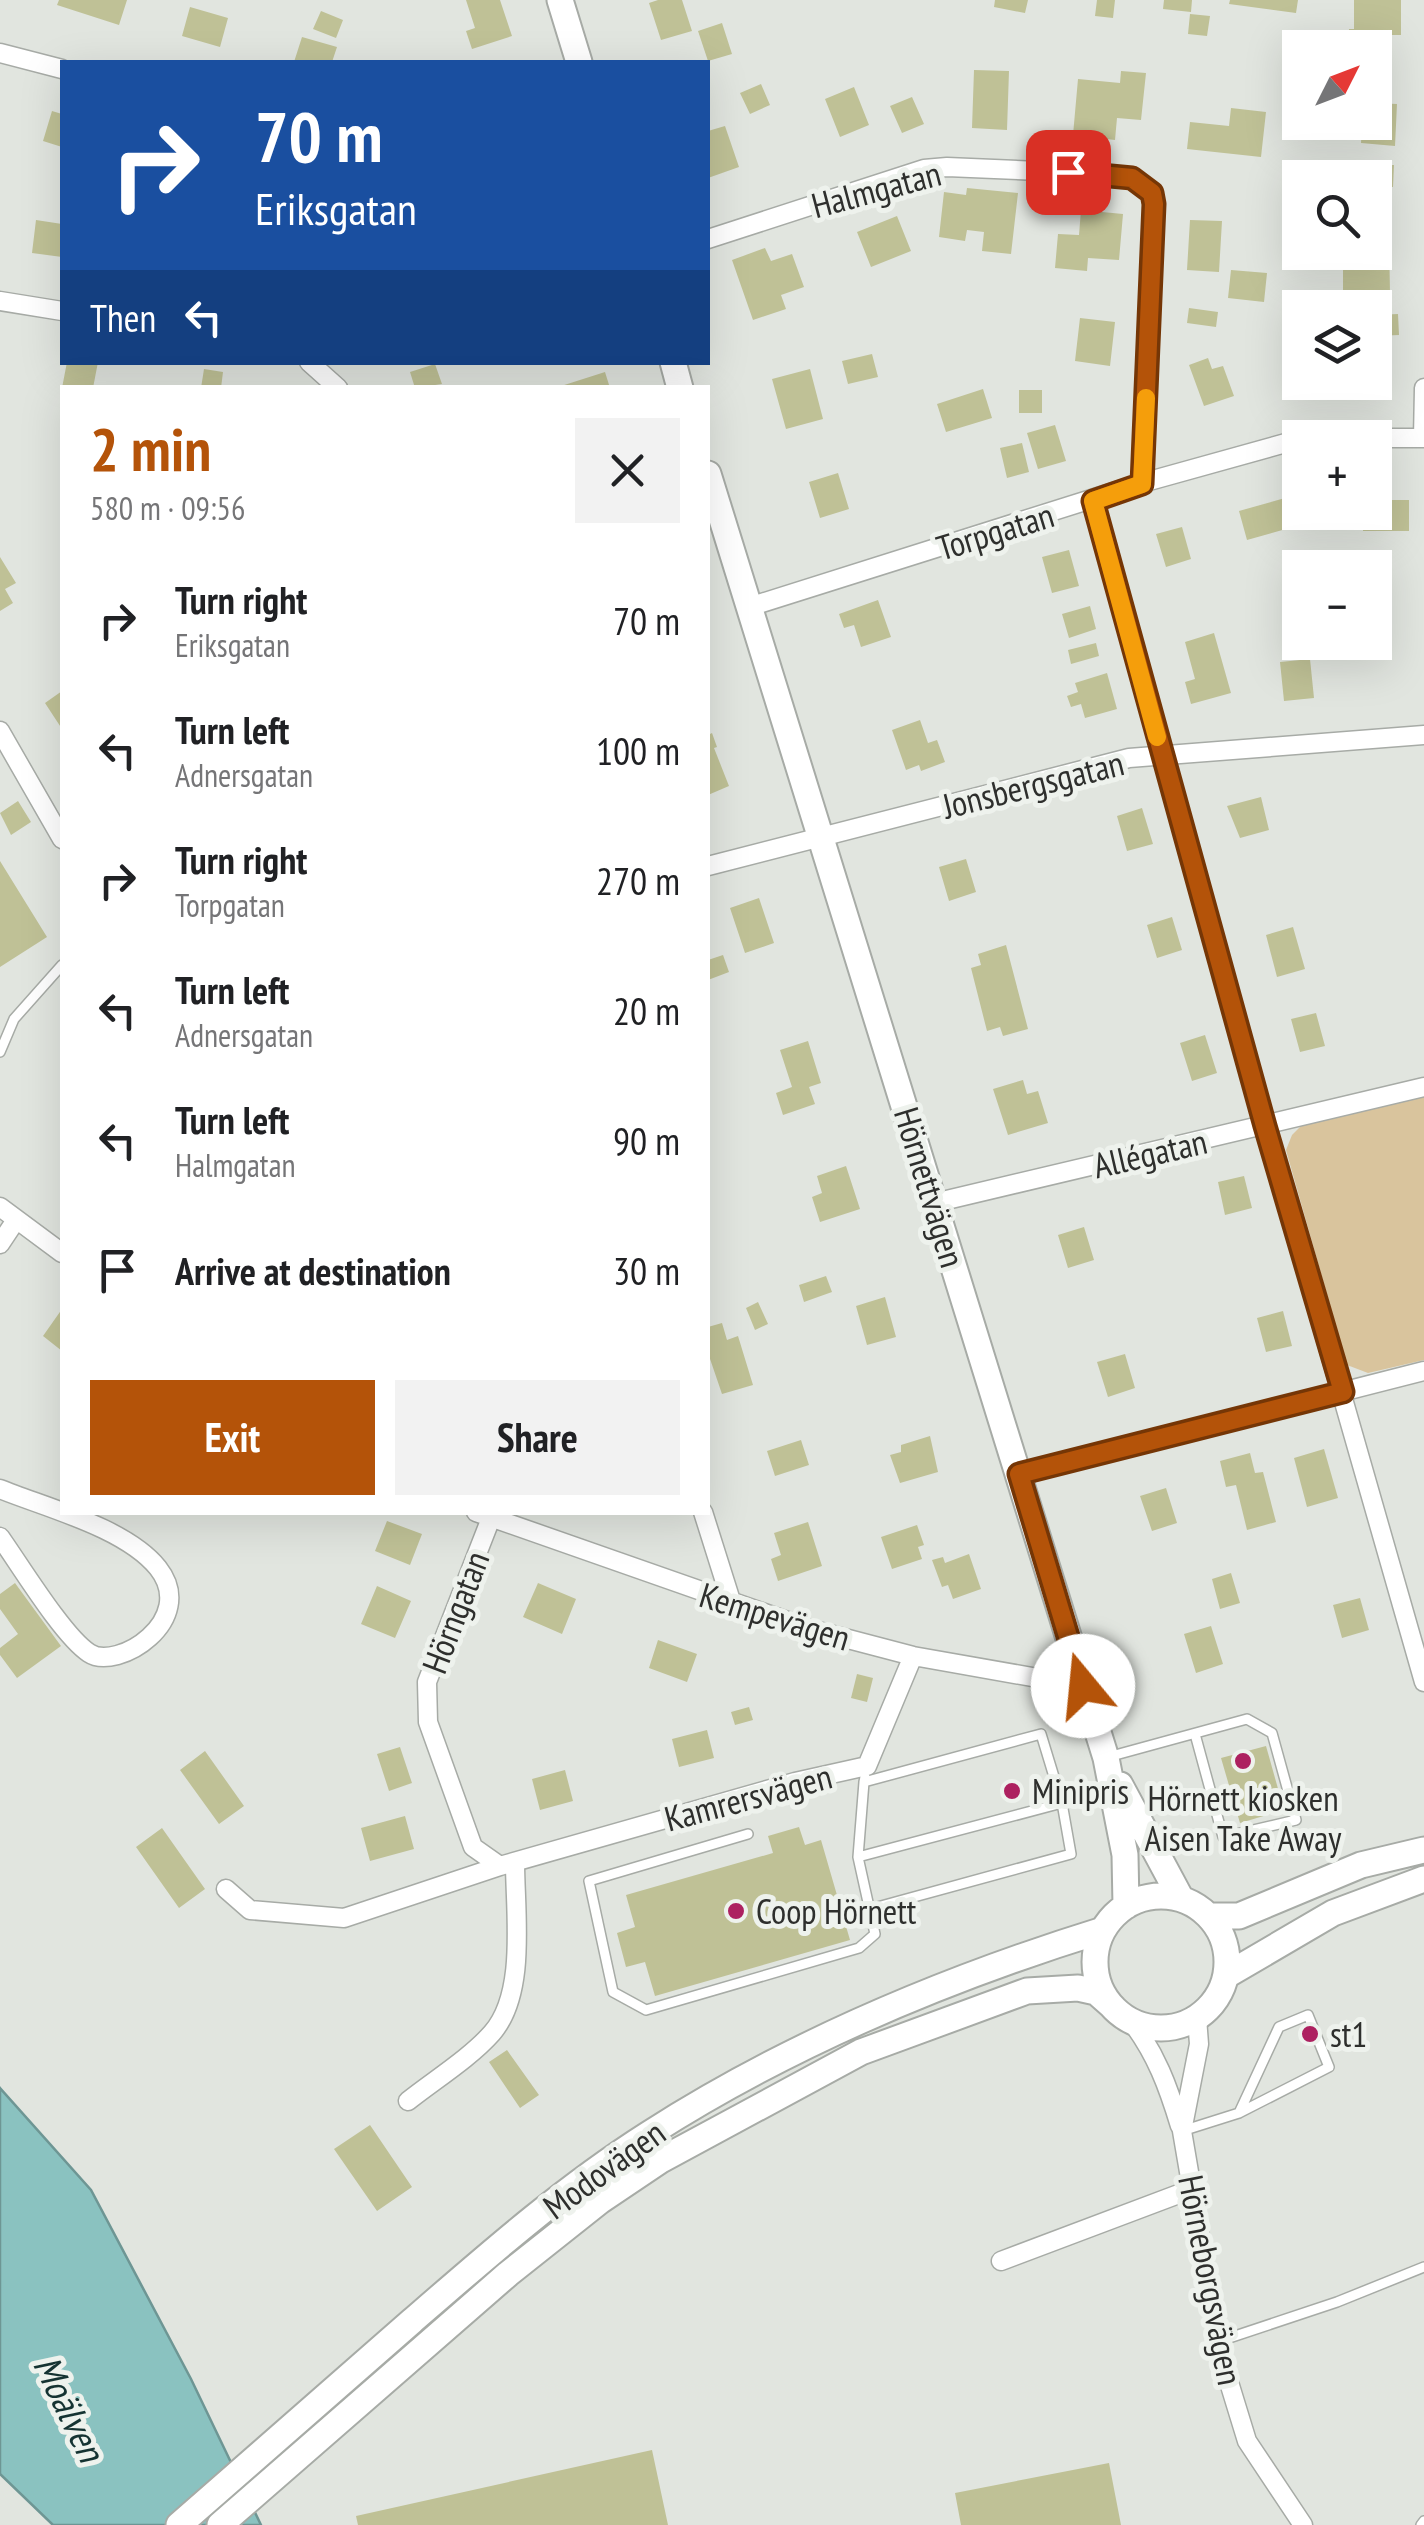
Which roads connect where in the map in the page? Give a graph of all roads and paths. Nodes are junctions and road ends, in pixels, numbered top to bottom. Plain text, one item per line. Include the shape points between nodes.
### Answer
1 (560, 0) edge
2 (0, 52) edge
3 (577, 60) edge
4 (60, 68) edge
5 (710, 239) edge
6 (0, 301) edge
7 (60, 311) edge
8 (312, 365) edge
9 (335, 385) edge
10 (1424, 388) edge
11 (1392, 438) edge
12 (1424, 438) edge
13 (1282, 444) edge
14 (710, 481) edge
15 (1142, 484) junction
16 (1093, 501) junction
17 (749, 608) junction
18 (0, 731) edge
19 (1424, 735) edge
20 (1162, 753) junction
21 (60, 836) edge
22 (823, 838) junction
23 (710, 866) edge
24 (60, 967) edge
25 (0, 1052) edge
26 (1424, 1087) edge
27 (1265, 1126) junction
28 (934, 1203) junction
29 (0, 1208) edge
30 (16, 1220) junction
31 (0, 1244) edge
32 (60, 1252) edge
33 (1424, 1371) edge
34 (1343, 1392) junction
35 (1019, 1474) junction
36 (0, 1489) edge
37 (60, 1513) edge
38 (65, 1515) edge
39 (483, 1515) edge
40 (704, 1515) edge
41 (0, 1537) edge
42 (732, 1604) junction
43 (913, 1656) junction
44 (1424, 1682) edge
45 (1083, 1686) junction
46 (1195, 1734) junction
47 (1106, 1758) junction
48 (865, 1774) junction
49 (1062, 1803) junction
50 (748, 1834) dead end
51 (1424, 1850) edge
52 (858, 1857) junction
53 (508, 1864) junction
54 (1424, 1879) edge
55 (226, 1889) dead end
56 (1178, 1895) junction
57 (1126, 1906) junction
58 (870, 1909) junction
59 (1210, 1916) junction
60 (1103, 1930) junction
61 (1226, 1975) junction
62 (1122, 2014) junction
63 (1197, 2018) junction
64 (408, 2101) dead end
65 (1239, 2113) junction
66 (1182, 2131) junction
67 (1192, 2189) junction
68 (1002, 2261) dead end
69 (1424, 2267) edge
70 (1218, 2342) junction
71 (178, 2525) edge
72 (220, 2525) edge
73 (1303, 2525) edge

1 - 3 main road
2 - 4 street
5 - 15 street, Halmgatan via 924,170 1132,178 1152,193 1154,204
6 - 7 street
8 - 9 street
10 - 12 street
11 - 12 street
13 - 15 street, Torpgatan
14 - 17 main road, Hörnettvägen
15 - 16 street, Torpgatan
16 - 17 street, Torpgatan
16 - 20 street
17 - 22 main road, Hörnettvägen
18 - 21 street
19 - 20 street, Jonsbergsgatan
20 - 22 street, Jonsbergsgatan
20 - 27 street
22 - 23 street, Jonsbergsgatan
22 - 28 main road, Hörnettvägen
24 - 25 lane via 14,1019
26 - 27 street, Allégatan
27 - 28 street, Allégatan
27 - 34 street
28 - 35 main road, Hörnettvägen
29 - 30 street
30 - 31 street
30 - 32 street
33 - 34 street
34 - 35 street
34 - 44 street
35 - 45 main road, Hörnettvägen
36 - 37 street
38 - 41 street via 142,1552 169,1587 170,1609 161,1627 128,1651 92,1656
39 - 42 street, Kempevägen
39 - 53 street, Hörngatan via 427,1682 428,1722 473,1846
40 - 42 street
42 - 43 street, Kempevägen
43 - 45 street, Kempevägen
43 - 48 street, Kamrersvägen
45 - 47 main road, Hörnettvägen
46 - 46 lane via 1247,1719 1272,1734 1296,1820 1223,1837
46 - 47 lane
47 - 56 main road
47 - 57 main road, Hörnettvägen via 1125,1855
48 - 49 lane via 1042,1734
48 - 52 lane
48 - 53 street, Kamrersvägen via 795,1782
49 - 52 lane
49 - 58 lane via 1071,1854
50 - 58 lane via 589,1881 613,1992 646,2010 859,1948 875,1934
51 - 59 main road via 1362,1864 1239,1916
52 - 58 lane
53 - 55 street, Kamrersvägen via 344,1918 250,1910
53 - 64 street via 515,1978 508,2007 491,2034
54 - 61 main road via 1332,1914
56 - 57 main road
56 - 59 main road
57 - 60 main road
59 - 61 main road via 1228,1954
60 - 62 main road via 1096,1970 1101,1990
60 - 71 main road, Modovägen via 1006,1961 853,2025 646,2136 491,2253
61 - 63 main road via 1221,1992
62 - 63 main road via 1153,2028
62 - 66 street via 1153,2051
62 - 72 main road, Modovägen via 1096,1992 1027,1991 861,2052 661,2160 508,2274
63 - 66 street, Hörneborgsvägen via 1199,2044
65 - 65 lane via 1328,2067 1308,2015 1279,2027
65 - 66 lane
66 - 67 street, Hörneborgsvägen
67 - 68 street
67 - 70 street, Hörneborgsvägen
69 - 70 lane
70 - 73 street, Hörneborgsvägen via 1247,2441

